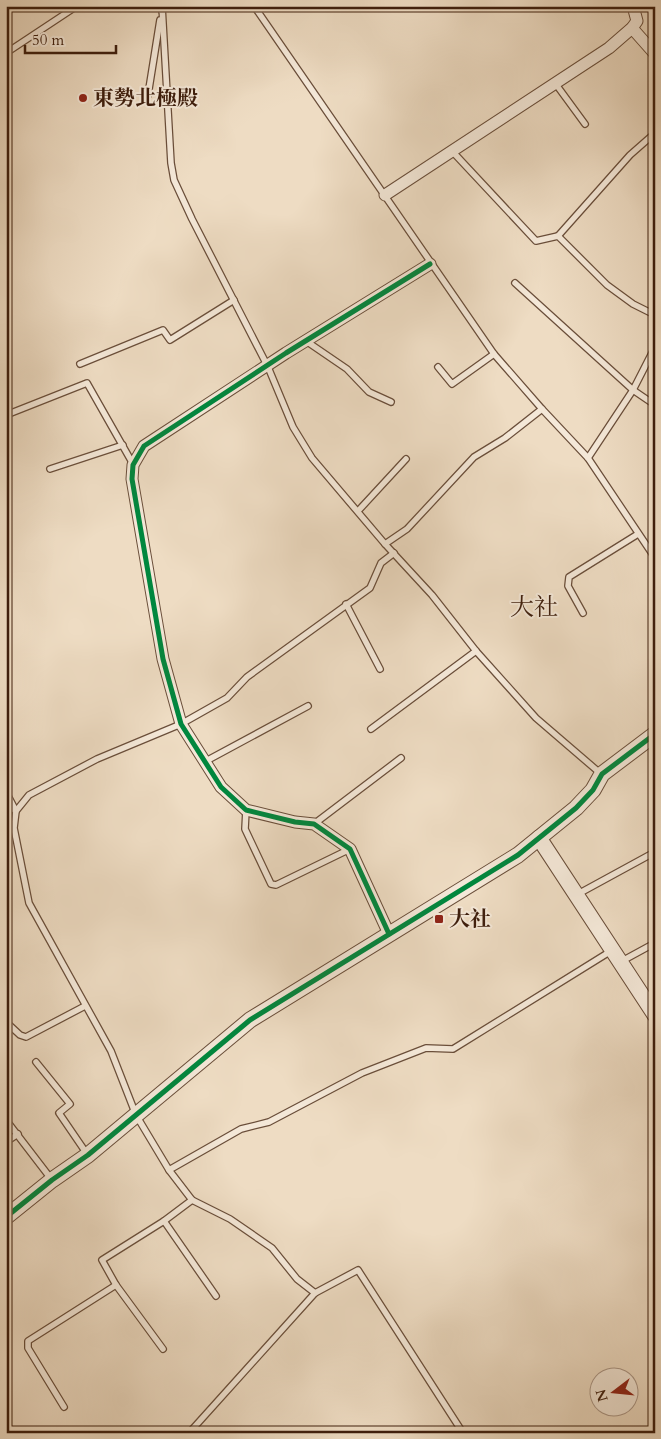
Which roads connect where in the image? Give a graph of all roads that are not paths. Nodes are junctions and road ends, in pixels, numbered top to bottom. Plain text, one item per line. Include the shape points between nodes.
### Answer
1 (77, 6) edge
2 (170, 6) edge
3 (254, 6) edge
4 (633, 6) edge
5 (162, 7) edge
6 (632, 28) junction
7 (6, 53) edge
8 (655, 54) edge
9 (555, 83) junction
10 (148, 94) dead end
11 (585, 124) dead end
12 (655, 133) edge
13 (451, 150) junction
14 (385, 195) junction
15 (558, 236) junction
16 (430, 264) junction
17 (515, 283) dead end
18 (234, 300) junction
19 (655, 315) edge
20 (306, 340) junction
21 (655, 347) edge
22 (494, 354) junction
23 (80, 364) dead end
24 (438, 366) dead end
25 (268, 367) junction
26 (633, 390) junction
27 (391, 402) dead end
28 (655, 405) edge
29 (542, 409) junction
30 (6, 415) edge
31 (123, 445) junction
32 (588, 458) junction
33 (406, 459) dead end
34 (133, 465) junction
35 (50, 470) dead end
36 (358, 511) junction
37 (638, 534) junction
38 (386, 544) junction
39 (394, 554) junction
40 (655, 558) edge
41 (346, 604) junction
42 (583, 613) dead end
43 (476, 651) junction
44 (380, 669) dead end
45 (308, 706) dead end
46 (181, 724) junction
47 (371, 729) dead end
48 (655, 734) edge
49 (401, 758) dead end
50 (206, 761) junction
51 (602, 774) junction
52 (6, 792) edge
53 (6, 804) edge
54 (246, 810) junction
55 (16, 811) junction
56 (314, 824) junction
57 (539, 838) junction
58 (350, 849) junction
59 (655, 852) edge
60 (577, 894) junction
61 (389, 934) junction
62 (655, 943) edge
63 (616, 956) junction
64 (85, 1006) junction
65 (655, 1015) edge
66 (6, 1022) edge
67 (36, 1062) dead end
68 (136, 1115) junction
69 (6, 1120) edge
70 (18, 1134) junction
71 (6, 1142) edge
72 (88, 1155) junction
73 (169, 1170) junction
74 (52, 1180) junction
75 (192, 1200) junction
76 (6, 1217) edge
77 (164, 1221) junction
78 (116, 1285) junction
79 (315, 1293) junction
80 (216, 1296) dead end
81 (163, 1349) dead end
82 (64, 1407) dead end
83 (189, 1433) edge
84 (463, 1433) edge

1 - 7 lane
2 - 5 lane
3 - 14 lane
4 - 6 street via 637,20
5 - 10 lane
5 - 18 lane via 174,180
6 - 8 street
6 - 9 street via 609,48
9 - 11 lane
9 - 13 street
12 - 15 lane via 630,155
13 - 14 street
13 - 15 lane via 536,241
14 - 16 lane
15 - 19 lane via 607,285
16 - 20 street
16 - 22 lane
17 - 26 lane
18 - 23 lane via 170,340 163,330
18 - 25 lane
20 - 25 street
20 - 27 lane via 347,369 369,392
21 - 26 lane
22 - 24 lane via 452,384
22 - 29 lane
25 - 34 street via 144,446
25 - 36 lane via 293,427 312,458
26 - 28 lane
26 - 32 lane
29 - 32 lane
29 - 38 lane via 474,457 407,529
30 - 31 lane via 87,383
31 - 34 lane
31 - 35 lane
32 - 37 lane
33 - 36 lane
34 - 46 street via 132,479 151,601
36 - 38 lane
37 - 40 lane
37 - 42 lane via 569,577 568,586
38 - 39 lane
39 - 41 lane via 381,563 370,588
39 - 43 lane via 432,595
41 - 44 lane
41 - 46 lane via 247,677 227,698
43 - 47 lane
43 - 51 lane via 536,718
45 - 50 lane
46 - 50 street
46 - 55 lane via 88,764 29,795
48 - 51 street
49 - 56 lane
50 - 54 street via 221,787
51 - 57 street via 582,802
52 - 55 lane
53 - 55 lane
54 - 56 street
54 - 58 lane via 246,829 271,884 276,885
55 - 64 lane via 14,828 29,903
56 - 58 street
57 - 60 street
57 - 61 street via 488,874
58 - 61 street
59 - 60 lane
60 - 63 street
61 - 68 street via 250,1020
62 - 63 lane
63 - 65 street
63 - 73 lane via 453,1049 426,1048 362,1073 269,1122 241,1129
64 - 66 lane via 26,1037
64 - 68 lane via 111,1051
67 - 72 lane via 70,1104 59,1113
68 - 72 street
68 - 73 lane
69 - 70 lane
70 - 71 lane
70 - 74 lane
72 - 74 street
73 - 75 lane
74 - 76 street
75 - 77 lane
75 - 79 lane via 230,1219 272,1248 297,1279
77 - 78 lane via 102,1260
77 - 80 lane
78 - 81 lane
78 - 82 lane via 28,1341 28,1348
79 - 83 lane
79 - 84 lane via 358,1270

